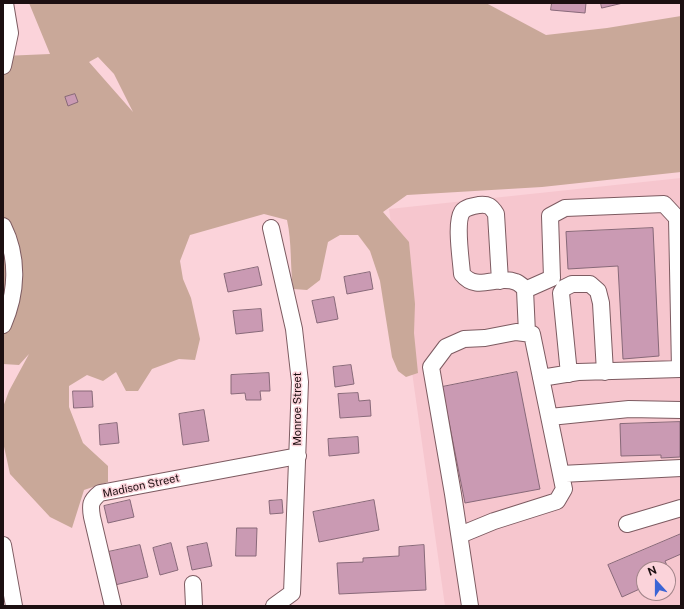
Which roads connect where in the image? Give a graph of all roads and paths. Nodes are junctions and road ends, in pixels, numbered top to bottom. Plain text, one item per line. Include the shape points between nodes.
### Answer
1 (5, 3) edge
2 (3, 66) edge
3 (3, 226) edge
4 (271, 228) dead end
5 (500, 280) junction
6 (558, 283) junction
7 (526, 290) junction
8 (3, 325) edge
9 (527, 333) junction
10 (605, 372) junction
11 (569, 374) junction
12 (542, 378) junction
13 (681, 410) edge
14 (550, 417) junction
15 (298, 456) junction
16 (681, 468) edge
17 (561, 474) junction
18 (681, 508) edge
19 (627, 524) dead end
20 (460, 535) junction
21 (3, 545) edge
22 (5, 570) edge
23 (193, 584) dead end
24 (14, 606) edge
25 (113, 606) edge
26 (194, 606) edge
27 (274, 606) edge
28 (470, 606) edge

1 - 2 street via 10,33
3 - 8 street via 14,253 15,272 10,308
4 - 15 street, Monroe Street via 295,337 300,382
5 - 5 street via 474,283 462,274 459,219 463,211 472,206 487,204 496,214
5 - 7 street via 517,282
6 - 7 street
6 - 10 street via 590,284 598,291
6 - 10 street via 550,216 565,208 664,204 677,218 680,369
6 - 11 street
7 - 9 street
9 - 12 street via 532,334
9 - 20 street via 516,332 464,339 446,347 430,367
10 - 11 street
11 - 12 street
12 - 14 street
13 - 14 street via 629,410
14 - 17 street
15 - 25 street, Madison Street via 100,493 92,499 92,517
15 - 27 street, Monroe Street via 292,593
16 - 17 street
17 - 20 street via 564,489 557,501
18 - 19 street
20 - 28 street
21 - 22 street
22 - 24 street
23 - 26 street

